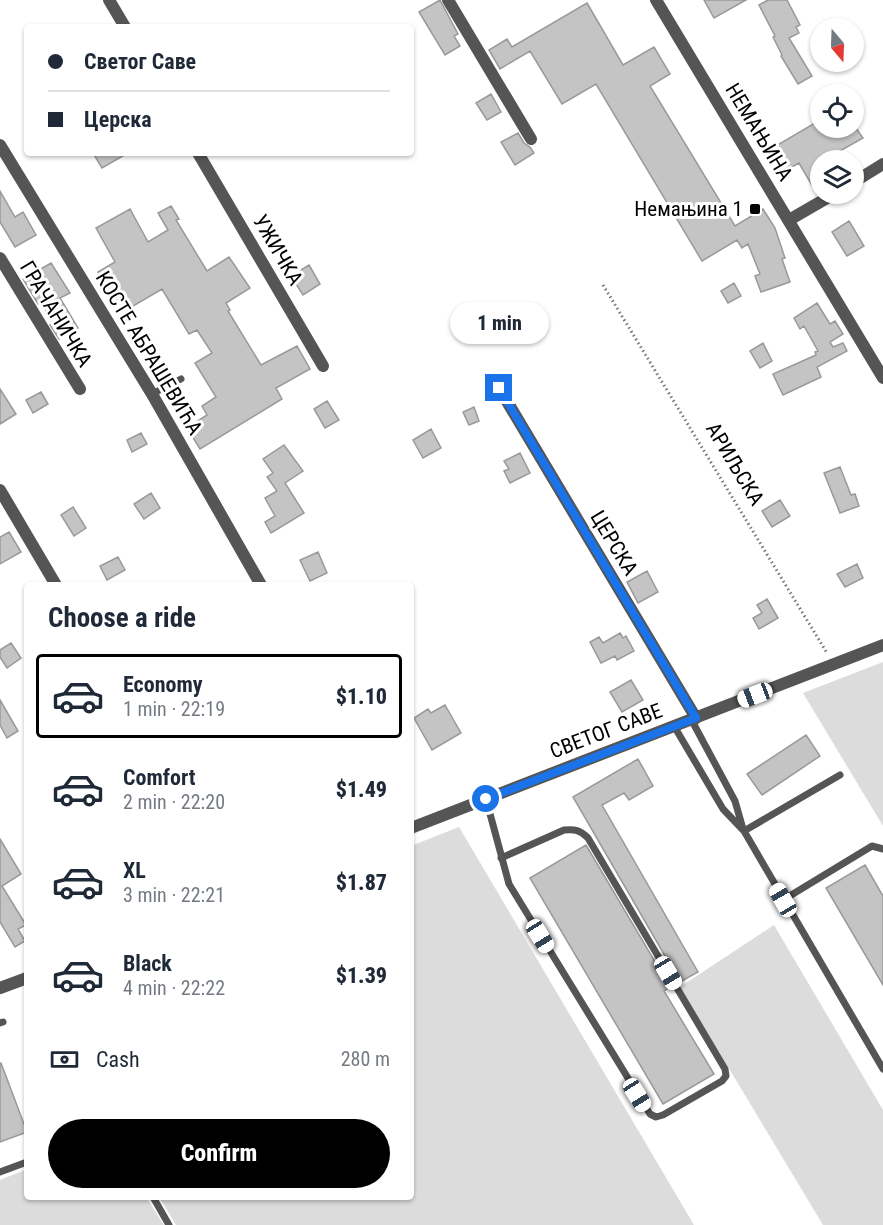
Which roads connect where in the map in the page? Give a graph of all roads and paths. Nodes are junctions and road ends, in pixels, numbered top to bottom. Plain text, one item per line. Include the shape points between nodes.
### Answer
1 (109, 0) edge
2 (448, 0) edge
3 (656, 0) edge
4 (123, 24) edge
5 (531, 139) dead end
6 (0, 145) edge
7 (200, 156) edge
8 (883, 164) edge
9 (864, 176) edge
10 (817, 204) edge
11 (789, 220) junction
12 (0, 258) edge
13 (603, 285) dead end
14 (324, 366) dead end
15 (883, 378) edge
16 (181, 379) dead end
17 (499, 388) dead end
18 (80, 389) dead end
19 (152, 394) junction
20 (0, 490) edge
21 (54, 582) edge
22 (259, 582) edge
23 (883, 645) edge
24 (834, 664) junction
25 (693, 719) junction
26 (674, 726) junction
27 (840, 775) dead end
28 (486, 799) junction
29 (414, 827) edge
30 (744, 831) junction
31 (883, 849) edge
32 (501, 858) junction
33 (783, 900) junction
34 (24, 982) edge
35 (0, 988) edge
36 (883, 1069) edge
37 (24, 1163) edge
38 (0, 1172) edge
39 (155, 1200) edge
40 (169, 1225) edge

1 - 4 street
2 - 5 street
3 - 11 street, НЕМАЊИНА
6 - 19 street, КОСТЕ АБРАШЕВИЋА
7 - 14 street, УЖИЧКА
8 - 9 street
10 - 11 street
11 - 15 street, НЕМАЊИНА
12 - 18 street, ГРАЧАНИЧКА
13 - 24 path, АРИЉСКА
16 - 19 lane
17 - 25 street, ЦЕРСКА
19 - 22 street, КОСТЕ АБРАШЕВИЋА
20 - 21 street
23 - 24 street, СВЕТОГ САВЕ
24 - 25 street, СВЕТОГ САВЕ
25 - 26 street, СВЕТОГ САВЕ
25 - 30 lane via 735,801
26 - 28 street, СВЕТОГ САВЕ
26 - 30 lane via 723,809
27 - 30 lane
28 - 29 street, СВЕТОГ САВЕ
28 - 32 lane
30 - 33 lane
31 - 33 lane via 872,846
32 - 32 lane via 509,884 650,1114 663,1115 722,1081 725,1069 588,838 581,831 564,830
33 - 36 lane
34 - 35 street
37 - 38 lane
39 - 40 lane

